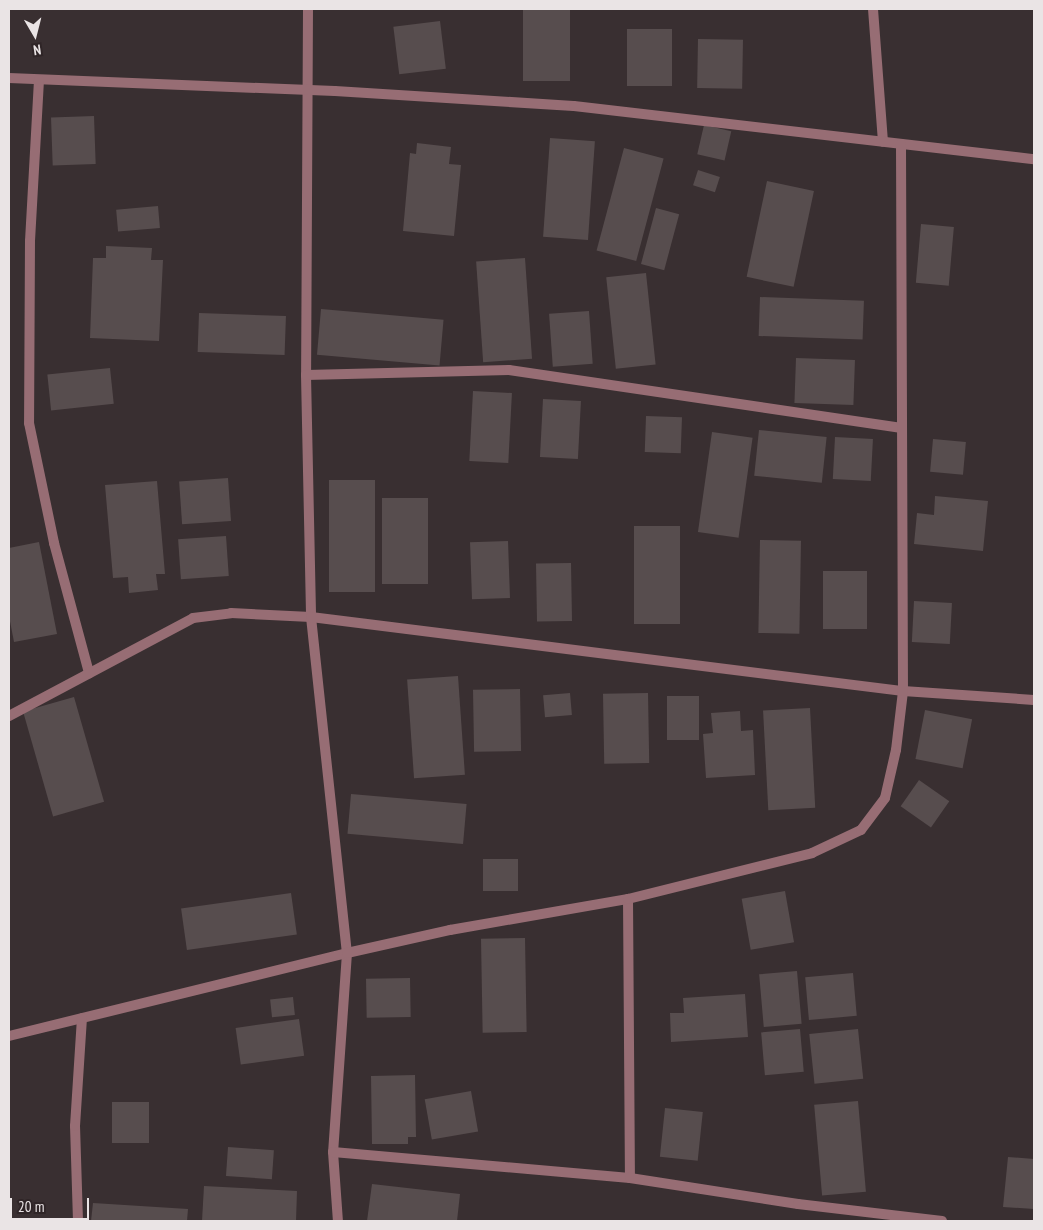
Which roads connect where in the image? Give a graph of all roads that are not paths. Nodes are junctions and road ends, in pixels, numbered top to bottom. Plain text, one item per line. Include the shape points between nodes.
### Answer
1 (308, 9) edge
2 (873, 9) edge
3 (9, 78) edge
4 (39, 80) junction
5 (310, 90) junction
6 (882, 142) junction
7 (901, 144) junction
8 (1034, 159) edge
9 (306, 375) junction
10 (902, 428) junction
11 (311, 617) junction
12 (89, 673) junction
13 (903, 691) junction
14 (1034, 700) edge
15 (9, 716) edge
16 (628, 899) junction
17 (347, 952) junction
18 (82, 1018) junction
19 (9, 1036) edge
20 (334, 1152) junction
21 (630, 1178) junction
22 (915, 1219) edge
23 (78, 1221) edge
24 (338, 1221) edge
25 (942, 1221) edge

1 - 5 street
2 - 6 street
3 - 4 street
4 - 5 street
4 - 12 street via 30,242 28,423 54,543
5 - 6 street via 574,106
5 - 9 street
6 - 7 street
7 - 8 street
7 - 10 street
9 - 10 street via 510,370
9 - 11 street
10 - 13 street
11 - 12 street via 231,613 192,618
11 - 13 street
11 - 17 street
12 - 15 street
13 - 14 street
13 - 16 street via 896,750 885,798 861,830 812,853
16 - 17 street via 450,930
16 - 21 street
17 - 18 street
17 - 20 street
18 - 19 street
18 - 23 street via 75,1126
20 - 21 street
20 - 24 street
21 - 22 street
22 - 25 street

